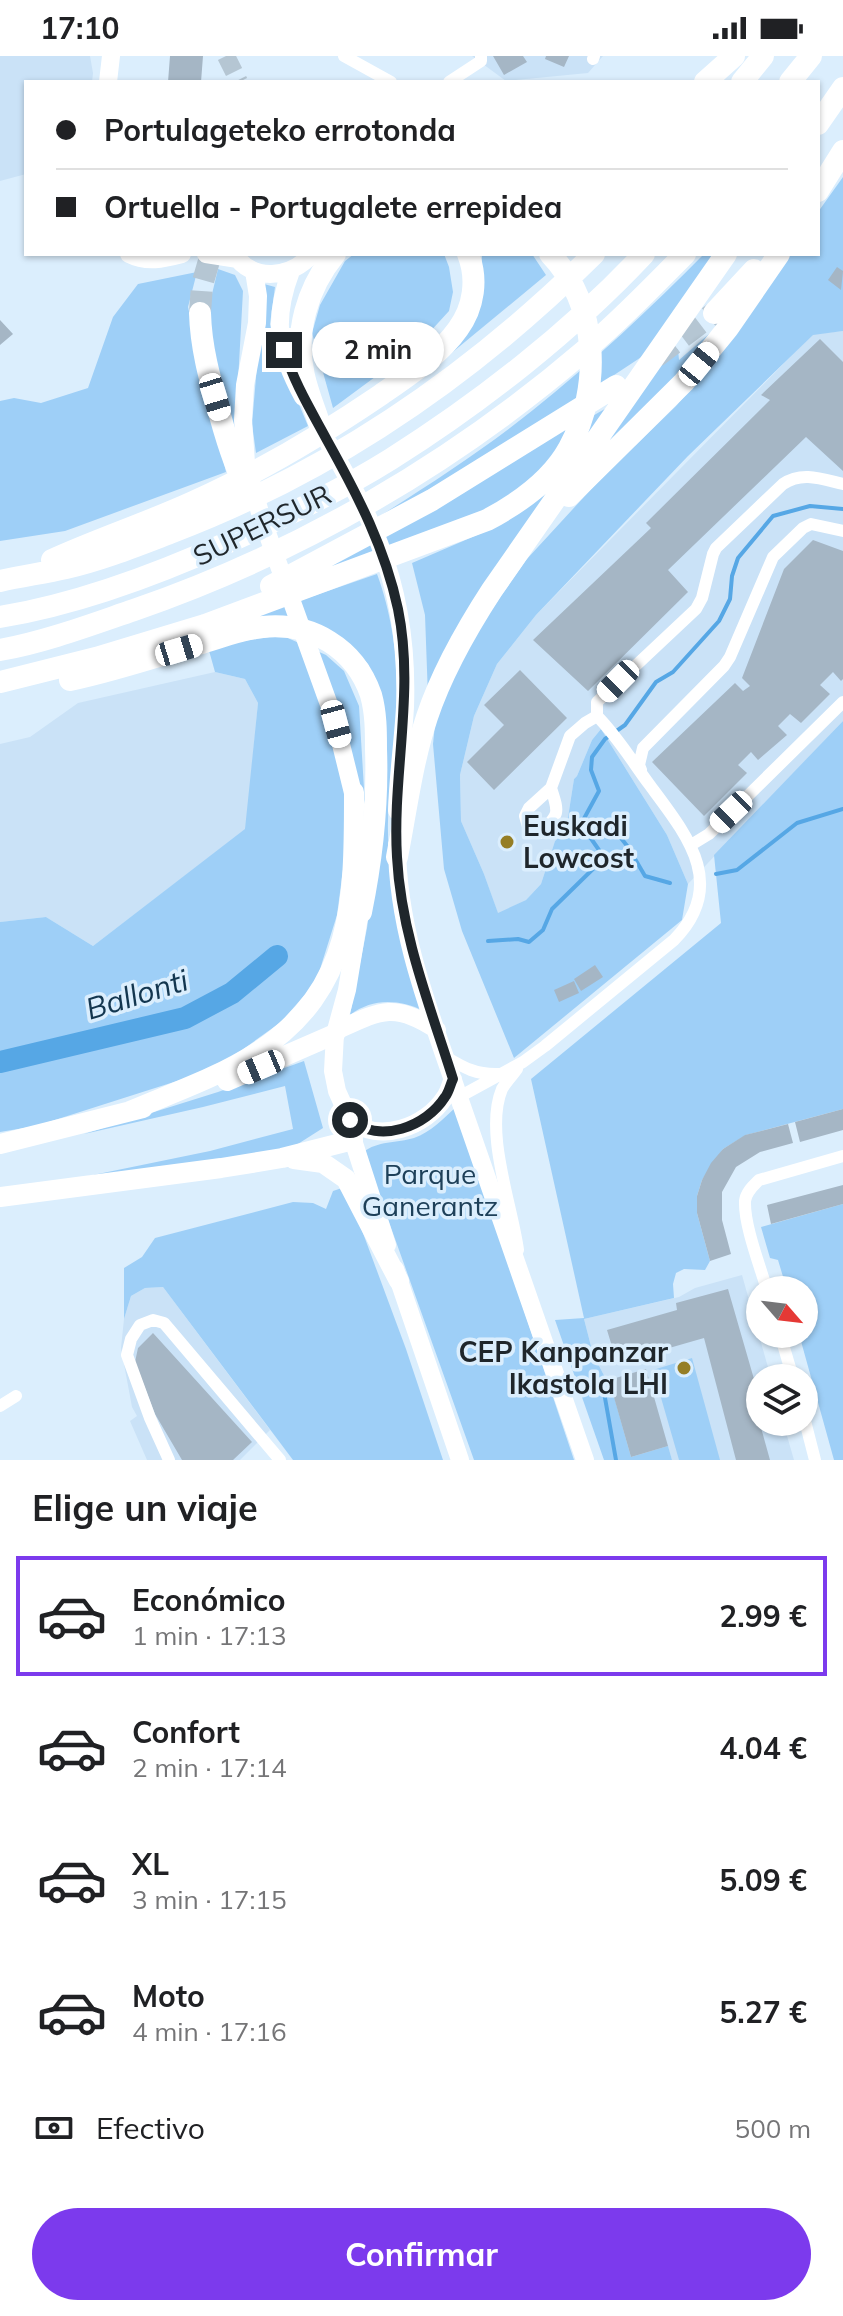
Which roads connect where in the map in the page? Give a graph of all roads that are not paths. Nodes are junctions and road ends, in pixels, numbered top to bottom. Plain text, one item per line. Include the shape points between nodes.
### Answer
1 (108, 56) edge
2 (344, 56) edge
3 (481, 56) edge
4 (734, 56) edge
5 (763, 56) edge
6 (811, 56) edge
7 (843, 71) edge
8 (108, 79) edge
9 (387, 80) edge
10 (452, 80) edge
11 (707, 80) edge
12 (744, 80) edge
13 (792, 80) edge
14 (843, 88) edge
15 (820, 99) edge
16 (820, 121) edge
17 (843, 150) edge
18 (820, 181) edge
19 (820, 188) edge
20 (135, 256) edge
21 (175, 256) edge
22 (310, 256) edge
23 (334, 256) edge
24 (469, 256) edge
25 (552, 256) edge
26 (592, 256) edge
27 (642, 256) edge
28 (683, 256) edge
29 (725, 256) edge
30 (765, 256) edge
31 (778, 256) edge
32 (236, 257) edge
33 (254, 271) junction
34 (291, 271) junction
35 (200, 313) tunnel mouth
36 (714, 313) tunnel mouth
37 (616, 386) dead end
38 (319, 423) junction
39 (240, 465) junction
40 (843, 484) edge
41 (261, 516) joint
42 (843, 531) edge
43 (524, 544) junction
44 (5, 580) edge
45 (0, 617) edge
46 (139, 645) junction
47 (0, 650) edge
48 (0, 682) edge
49 (0, 693) edge
50 (843, 702) edge
51 (597, 716) junction
52 (650, 741) junction
53 (621, 745) junction
54 (641, 773) junction
55 (551, 788) dead end
56 (354, 792) junction
57 (691, 845) junction
58 (397, 857) junction
59 (361, 912) junction
60 (437, 1030) junction
61 (336, 1033) junction
62 (446, 1057) junction
63 (523, 1062) junction
64 (502, 1074) junction
65 (452, 1091) junction
66 (130, 1111) junction
67 (352, 1130) junction
68 (0, 1144) edge
69 (843, 1156) edge
70 (282, 1158) junction
71 (0, 1197) edge
72 (763, 1276) edge
73 (399, 1281) junction
74 (524, 1283) junction
75 (16, 1396) dead end
76 (0, 1406) edge
77 (809, 1436) edge
78 (169, 1460) edge
79 (280, 1460) edge
80 (460, 1460) edge
81 (585, 1460) edge
82 (815, 1460) edge

1 - 8 street
2 - 9 street
3 - 10 street
4 - 11 highway
5 - 12 highway
6 - 13 highway
7 - 15 highway
14 - 16 highway
17 - 18 highway
17 - 19 highway
20 - 21 street
22 - 34 street
23 - 38 highway via 313,289 301,332 304,376
24 - 44 highway via 474,290 460,327 392,387 264,467
25 - 46 highway via 584,314 590,380 568,450 532,491 487,520
26 - 44 highway via 524,320 426,397 290,480 126,550
27 - 45 highway, SUPERSUR via 528,359 389,460 295,512 179,564 88,596
28 - 47 highway via 585,350 527,397 354,512 191,590
29 - 43 highway
30 - 36 highway
31 - 43 highway via 684,382
32 - 33 street
33 - 34 street
33 - 39 street via 257,323 245,385
34 - 38 street via 278,328 294,380
35 - 39 highway via 206,369
37 - 46 highway via 432,500 314,565
38 - 58 street via 371,525 392,584 405,673
39 - 41 highway
40 - 51 street via 807,476 783,484 716,548 699,606 597,702
41 - 56 street via 336,724
42 - 52 street via 811,524 773,557 724,666
43 - 58 highway via 468,627 437,691 421,739
46 - 48 highway
49 - 59 highway via 102,673 261,627 301,628 322,637 352,660 372,697 375,820
50 - 57 street via 709,834
51 - 53 street
51 - 55 street via 570,736
52 - 53 street
52 - 54 street via 640,757
53 - 54 street
54 - 57 street
56 - 59 street via 361,833
56 - 66 main road via 349,912 329,976 312,1003 256,1053
57 - 63 street via 700,871 699,896 685,929
58 - 60 street via 409,940
59 - 61 street
60 - 61 street via 411,1015 385,1011
60 - 62 street
61 - 66 main road via 236,1078
61 - 67 street via 333,1071
62 - 64 street via 468,1071
62 - 65 street
63 - 64 street
63 - 74 street via 503,1088 496,1112
64 - 65 street
65 - 67 street via 415,1124 399,1130
65 - 74 street
66 - 68 main road
67 - 70 main road
67 - 73 street
69 - 72 street via 759,1180 745,1198
70 - 71 main road
70 - 73 main road via 323,1163 346,1179
73 - 80 street
74 - 81 street
75 - 76 street
77 - 82 street
78 - 79 street via 127,1355 140,1325 153,1320 164,1323

